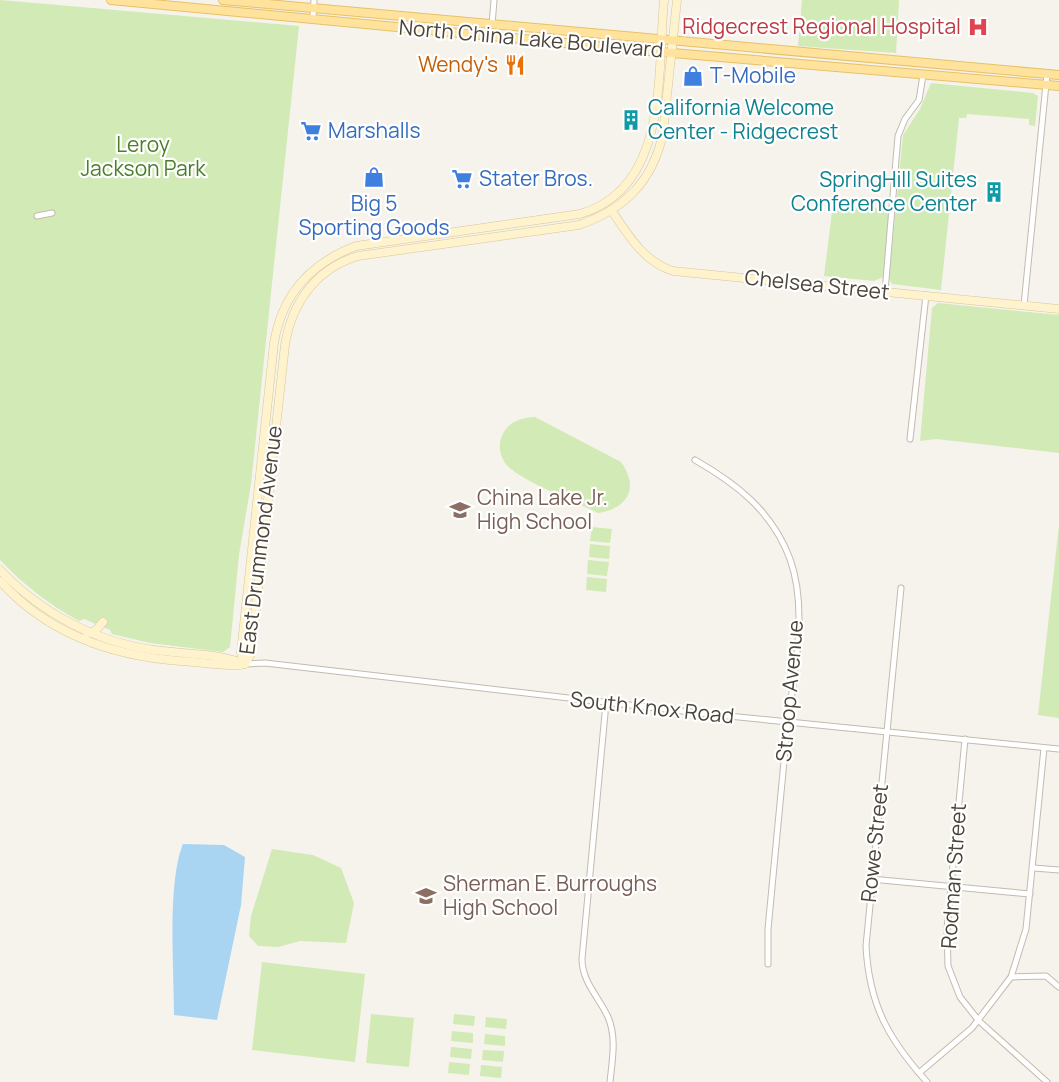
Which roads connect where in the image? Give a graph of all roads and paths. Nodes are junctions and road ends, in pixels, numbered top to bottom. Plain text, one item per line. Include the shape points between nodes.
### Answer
1 (111, 0) edge
2 (223, 0) edge
3 (494, 0) edge
4 (664, 0) edge
5 (677, 0) edge
6 (314, 4) edge
7 (313, 19) junction
8 (492, 25) junction
9 (660, 40) junction
10 (673, 42) junction
11 (659, 52) junction
12 (672, 53) junction
13 (922, 63) junction
14 (874, 71) junction
15 (1047, 74) junction
16 (923, 75) junction
17 (1059, 75) edge
18 (1046, 84) junction
19 (1059, 86) edge
20 (606, 202) junction
21 (612, 211) junction
22 (52, 213) dead end
23 (37, 216) dead end
24 (885, 292) junction
25 (926, 295) junction
26 (1024, 305) junction
27 (1059, 309) edge
28 (910, 439) dead end
29 (695, 460) dead end
30 (0, 570) edge
31 (0, 581) edge
32 (901, 588) dead end
33 (22, 602) junction
34 (103, 622) dead end
35 (91, 632) junction
36 (245, 664) junction
37 (606, 703) junction
38 (788, 722) junction
39 (885, 731) junction
40 (965, 739) junction
41 (1044, 748) junction
42 (1059, 749) edge
43 (1034, 868) junction
44 (1059, 870) edge
45 (872, 879) junction
46 (951, 887) junction
47 (1030, 894) junction
48 (768, 964) dead end
49 (1011, 977) junction
50 (1059, 987) edge
51 (979, 1021) junction
52 (919, 1073) junction
53 (610, 1082) edge
54 (927, 1082) edge
55 (1047, 1082) edge

1 - 7 main road, North China Lake Boulevard
2 - 6 main road, North China Lake Boulevard
3 - 8 street
4 - 9 street, East Drummond Avenue
5 - 10 street, East Drummond Avenue
6 - 7 street
6 - 8 main road, North China Lake Boulevard
7 - 11 main road, North China Lake Boulevard
8 - 9 main road, North China Lake Boulevard
9 - 10 main road, North China Lake Boulevard
9 - 11 street, East Drummond Avenue
10 - 12 street, East Drummond Avenue
10 - 13 main road, North China Lake Boulevard
11 - 12 main road, North China Lake Boulevard
11 - 20 street, East Drummond Avenue via 647,151 634,177
12 - 14 main road, North China Lake Boulevard
12 - 21 street, East Drummond Avenue via 658,154 639,188
13 - 14 main road via 917,68 881,67
13 - 15 main road, North China Lake Boulevard
14 - 16 main road, North China Lake Boulevard
15 - 17 main road, North China Lake Boulevard
15 - 18 street
16 - 18 main road, North China Lake Boulevard
16 - 24 street via 919,100 898,136
18 - 19 main road, North China Lake Boulevard
18 - 26 street
20 - 21 street, Chelsea Street
20 - 36 street, East Drummond Avenue via 571,215 356,246 324,261 298,284 286,301 274,343 241,653
21 - 24 street, Chelsea Street via 644,254 673,271
21 - 36 street, East Drummond Avenue via 579,225 358,256 328,270 309,287 295,309 285,345 251,654
22 - 23 street
24 - 25 street, Chelsea Street
25 - 26 street, Chelsea Street
25 - 28 street
26 - 27 street, Chelsea Street
29 - 38 street, Stroop Avenue via 745,492 769,520 789,557 798,596 798,618
30 - 35 street via 45,608
31 - 33 street
32 - 39 street, Rowe Street
33 - 35 street via 82,633
33 - 36 street via 65,631 118,652 158,660
34 - 35 street
35 - 36 street via 136,647 227,657
36 - 37 street, South Knox Road via 264,663
37 - 38 street, South Knox Road
37 - 53 street via 582,959 584,975 613,1032
38 - 39 street, South Knox Road
38 - 48 street, Stroop Avenue
39 - 40 street, South Knox Road
39 - 45 street, Rowe Street
40 - 41 street, South Knox Road
40 - 46 street, Rodman Street
41 - 42 street, South Knox Road
41 - 43 street
43 - 44 street
43 - 47 street
45 - 46 street
45 - 52 street, Rowe Street via 866,946 871,987 890,1035
46 - 47 street
46 - 51 street, Rodman Street via 948,966 960,997
47 - 49 street via 1026,929
49 - 50 street via 1046,976
49 - 51 street
51 - 52 street
51 - 55 street, Rodman Street
52 - 54 street, Rowe Street

